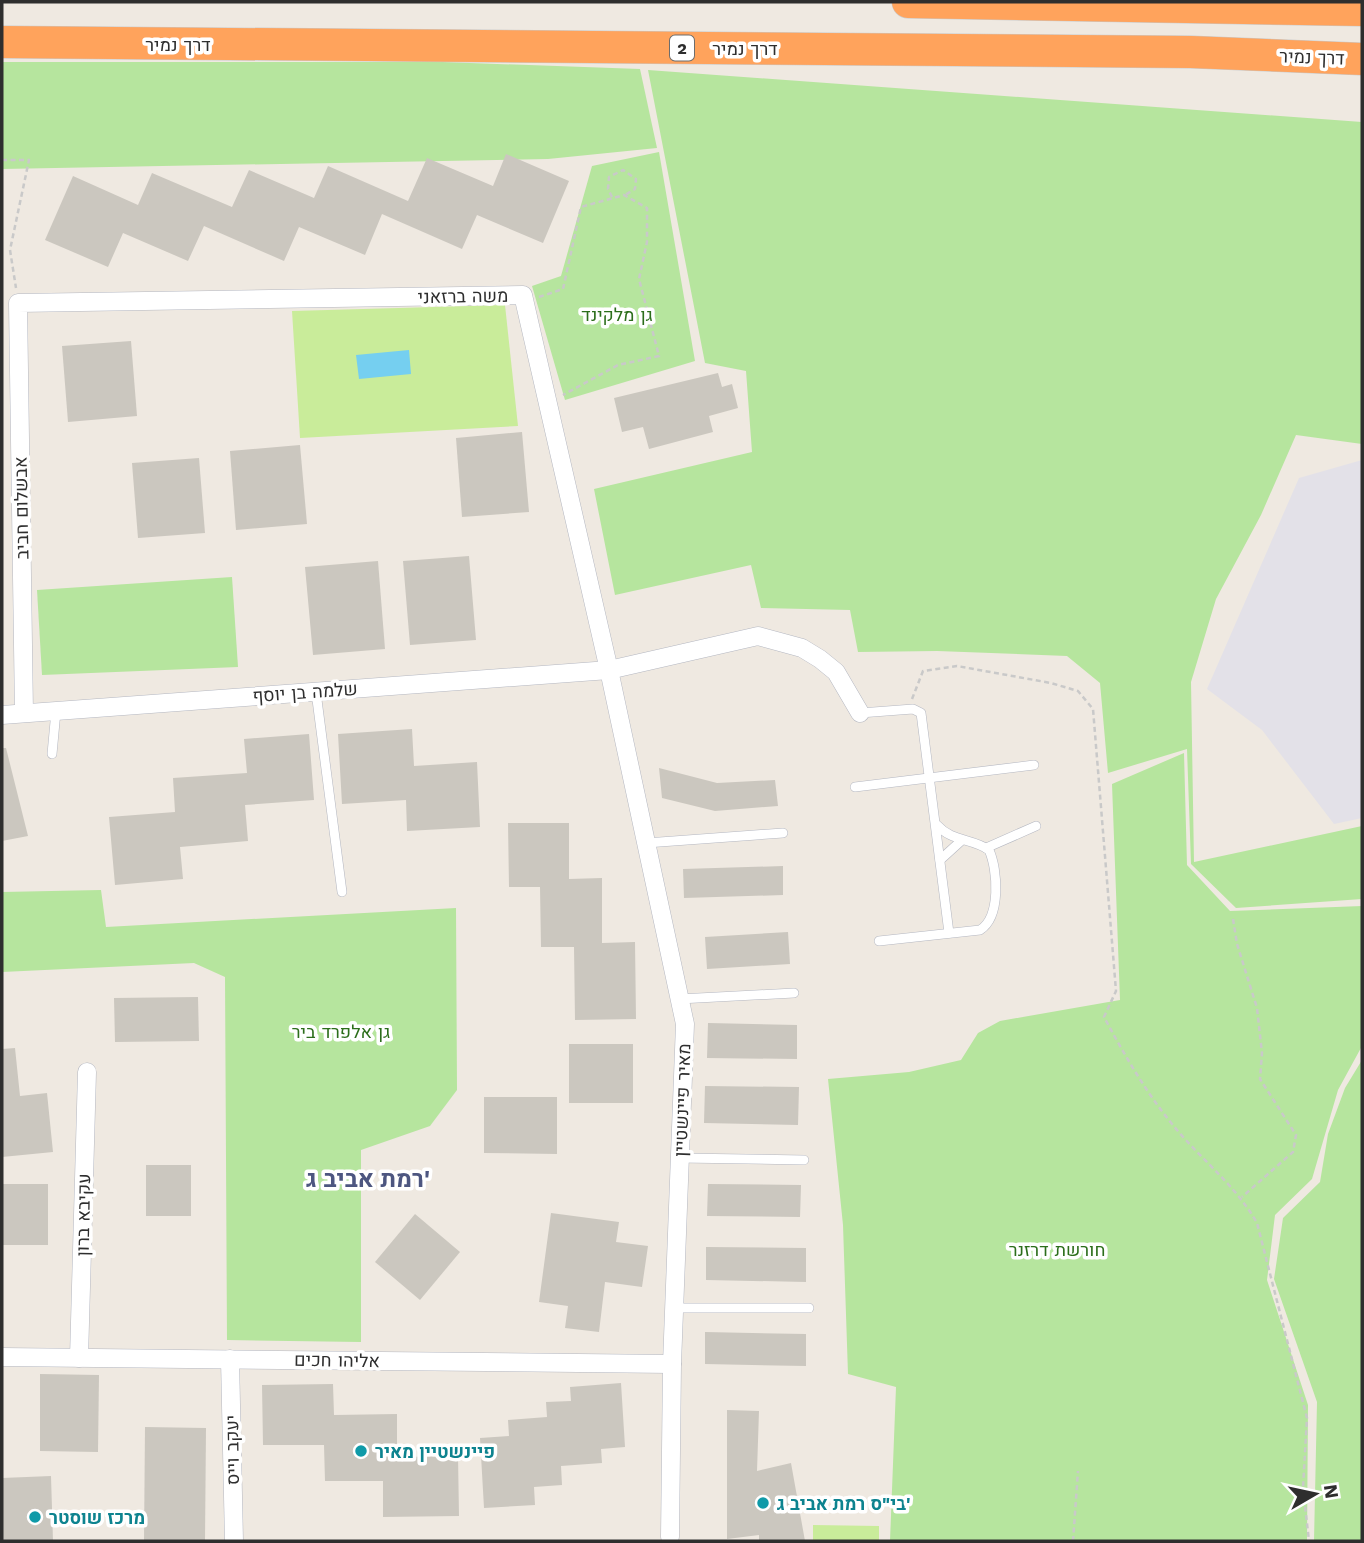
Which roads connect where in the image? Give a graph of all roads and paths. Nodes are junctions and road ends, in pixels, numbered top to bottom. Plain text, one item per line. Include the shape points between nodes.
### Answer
1 (908, 2) edge
2 (1355, 7) edge
3 (2, 43) edge
4 (1362, 59) edge
5 (2, 160) edge
6 (624, 195) junction
7 (612, 197) junction
8 (524, 302) junction
9 (18, 303) junction
10 (549, 406) junction
11 (609, 670) junction
12 (316, 692) junction
13 (908, 709) junction
14 (56, 711) junction
15 (24, 713) junction
16 (860, 713) joint
17 (2, 715) edge
18 (52, 754) dead end
19 (1034, 765) dead end
20 (930, 779) junction
21 (855, 787) dead end
22 (936, 823) junction
23 (1036, 826) dead end
24 (783, 833) dead end
25 (962, 840) junction
26 (646, 843) junction
27 (986, 848) junction
28 (940, 860) junction
29 (342, 892) dead end
30 (1233, 919) dead end
31 (949, 933) junction
32 (879, 941) dead end
33 (794, 993) dead end
34 (679, 999) junction
35 (87, 1072) dead end
36 (680, 1158) junction
37 (804, 1160) dead end
38 (1242, 1197) junction
39 (674, 1308) junction
40 (809, 1308) dead end
41 (2, 1357) edge
42 (79, 1358) junction
43 (230, 1359) junction
44 (672, 1364) junction
45 (1078, 1471) dead end
46 (671, 1540) edge
47 (234, 1541) edge
48 (1073, 1541) edge
49 (1309, 1541) edge

1 - 2 highway
3 - 4 highway, דרך נמיר / 2 via 1163,52
5 - 9 path via 29,160 10,250
6 - 7 path
6 - 7 path via 635,189 636,179 623,170 609,177
6 - 10 path via 647,208 647,243 639,279 659,356 618,365 577,385
7 - 8 path via 580,206 563,289
8 - 9 street, משה ברזאני via 523,295
8 - 10 street, משה ברזאני
9 - 15 street, אבשלום חביב
10 - 11 street, משה ברזאני
11 - 12 street, שלמה בן יוסף
11 - 16 street, שלמה בן יוסף via 758,636 820,659 836,672
11 - 26 street, מאיר פיינשטיין
12 - 14 street, שלמה בן יוסף
12 - 29 lane
13 - 16 lane
13 - 20 lane via 918,710 923,718
13 - 38 path via 923,671 957,666 1051,682 1078,691 1093,709 1116,991 1104,1017 1132,1069 1177,1130
14 - 15 street, שלמה בן יוסף
14 - 18 lane
15 - 17 street, שלמה בן יוסף
19 - 20 lane
20 - 21 lane
20 - 22 lane
22 - 25 lane via 948,836
22 - 28 lane
23 - 27 lane
24 - 26 lane
25 - 27 lane
25 - 28 lane
26 - 34 street, מאיר פיינשטיין
27 - 31 lane via 991,855 994,914 980,930
28 - 31 lane
30 - 38 path via 1257,1008 1260,1079 1296,1135 1293,1152
31 - 32 lane
33 - 34 lane
34 - 36 street, מאיר פיינשטיין via 685,1024
35 - 42 street, עקיבא ברון
36 - 37 lane
36 - 39 street, מאיר פיינשטיין
38 - 49 path via 1257,1223 1303,1394 1307,1418 1303,1488
39 - 40 lane
39 - 44 street, מאיר פיינשטיין
41 - 42 street, אליהו חכים
42 - 43 street, אליהו חכים
43 - 44 street, אליהו חכים
43 - 47 street, יעקב וייס
44 - 46 street, מאיר פיינשטיין
45 - 48 path

